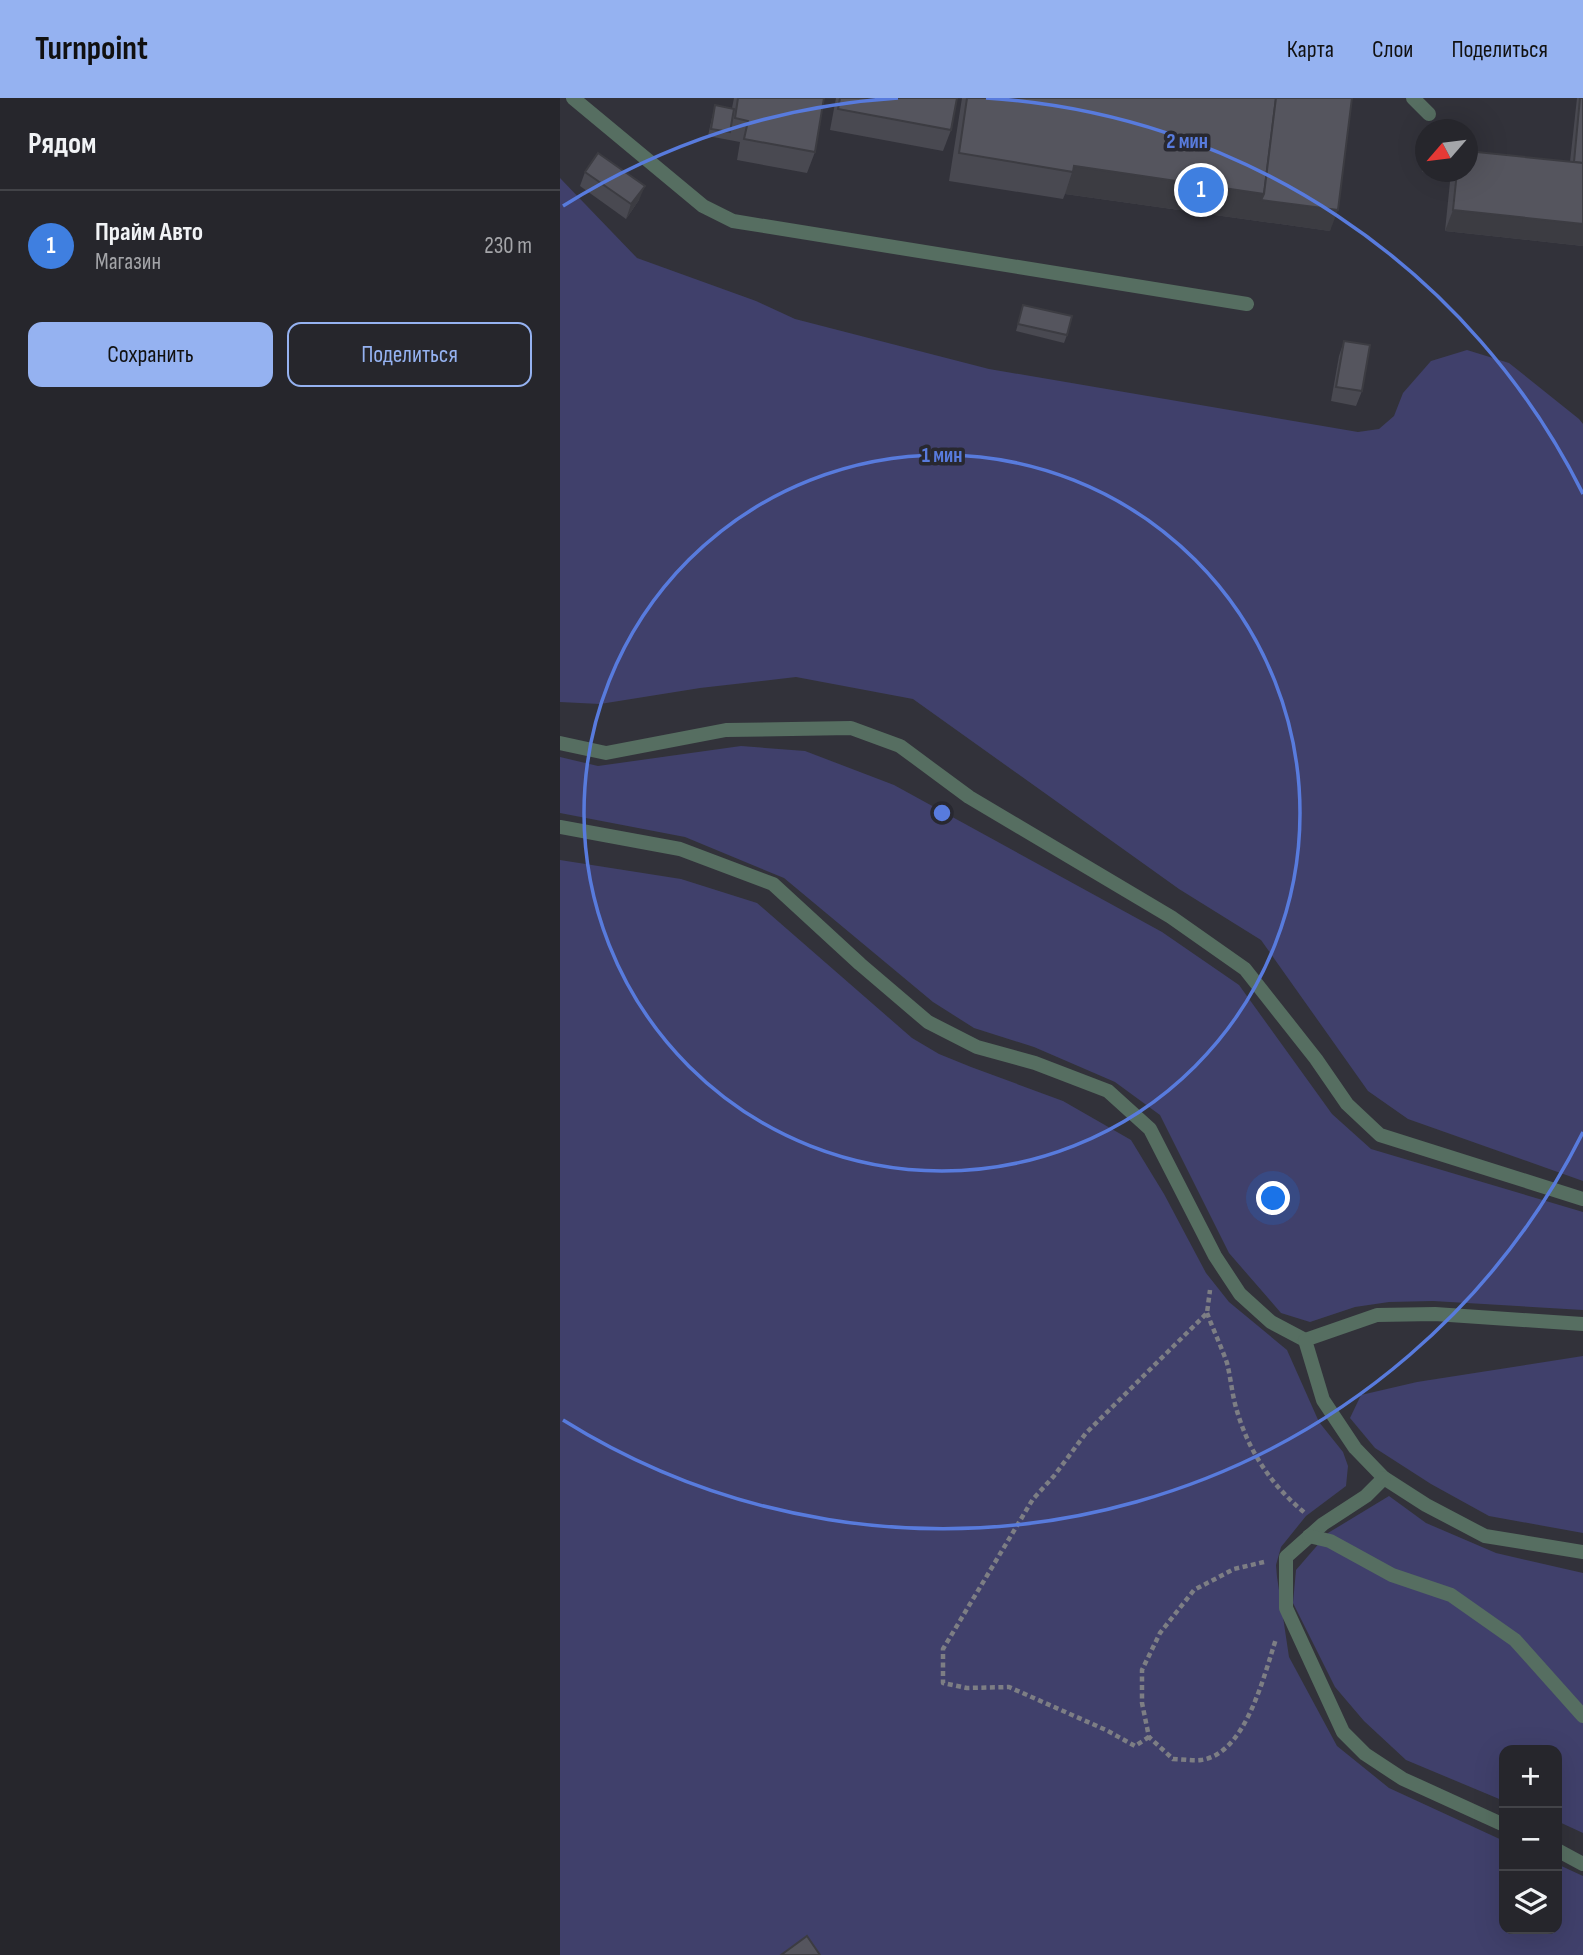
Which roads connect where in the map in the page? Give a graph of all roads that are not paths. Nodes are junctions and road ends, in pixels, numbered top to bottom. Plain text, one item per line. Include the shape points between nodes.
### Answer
1 (573, 98) edge
2 (1413, 98) edge
3 (1429, 114) dead end
4 (1247, 304) dead end
5 (560, 743) edge
6 (560, 827) edge
7 (1583, 1199) edge
8 (1583, 1324) edge
9 (1305, 1340) junction
10 (1384, 1478) junction
11 (1309, 1536) junction
12 (1583, 1552) edge
13 (1583, 1716) edge
14 (1499, 1823) edge
15 (1562, 1853) edge
16 (1583, 1864) edge

1 - 4 lane via 702,206 733,221
2 - 3 lane
5 - 7 lane via 606,753 726,730 851,729 900,746 969,797 1171,917 1245,969 1347,1104 1380,1135
6 - 9 lane via 680,849 773,884 928,1022 978,1047 1108,1091 1150,1129 1215,1256 1240,1294 1271,1322
8 - 9 lane via 1435,1314 1377,1315
9 - 10 lane via 1323,1400 1356,1448
10 - 11 lane
10 - 12 lane via 1485,1536
11 - 13 lane via 1330,1541 1392,1575 1451,1595 1515,1640
11 - 14 lane via 1286,1557 1286,1608 1343,1732 1365,1754 1403,1779
15 - 16 lane

